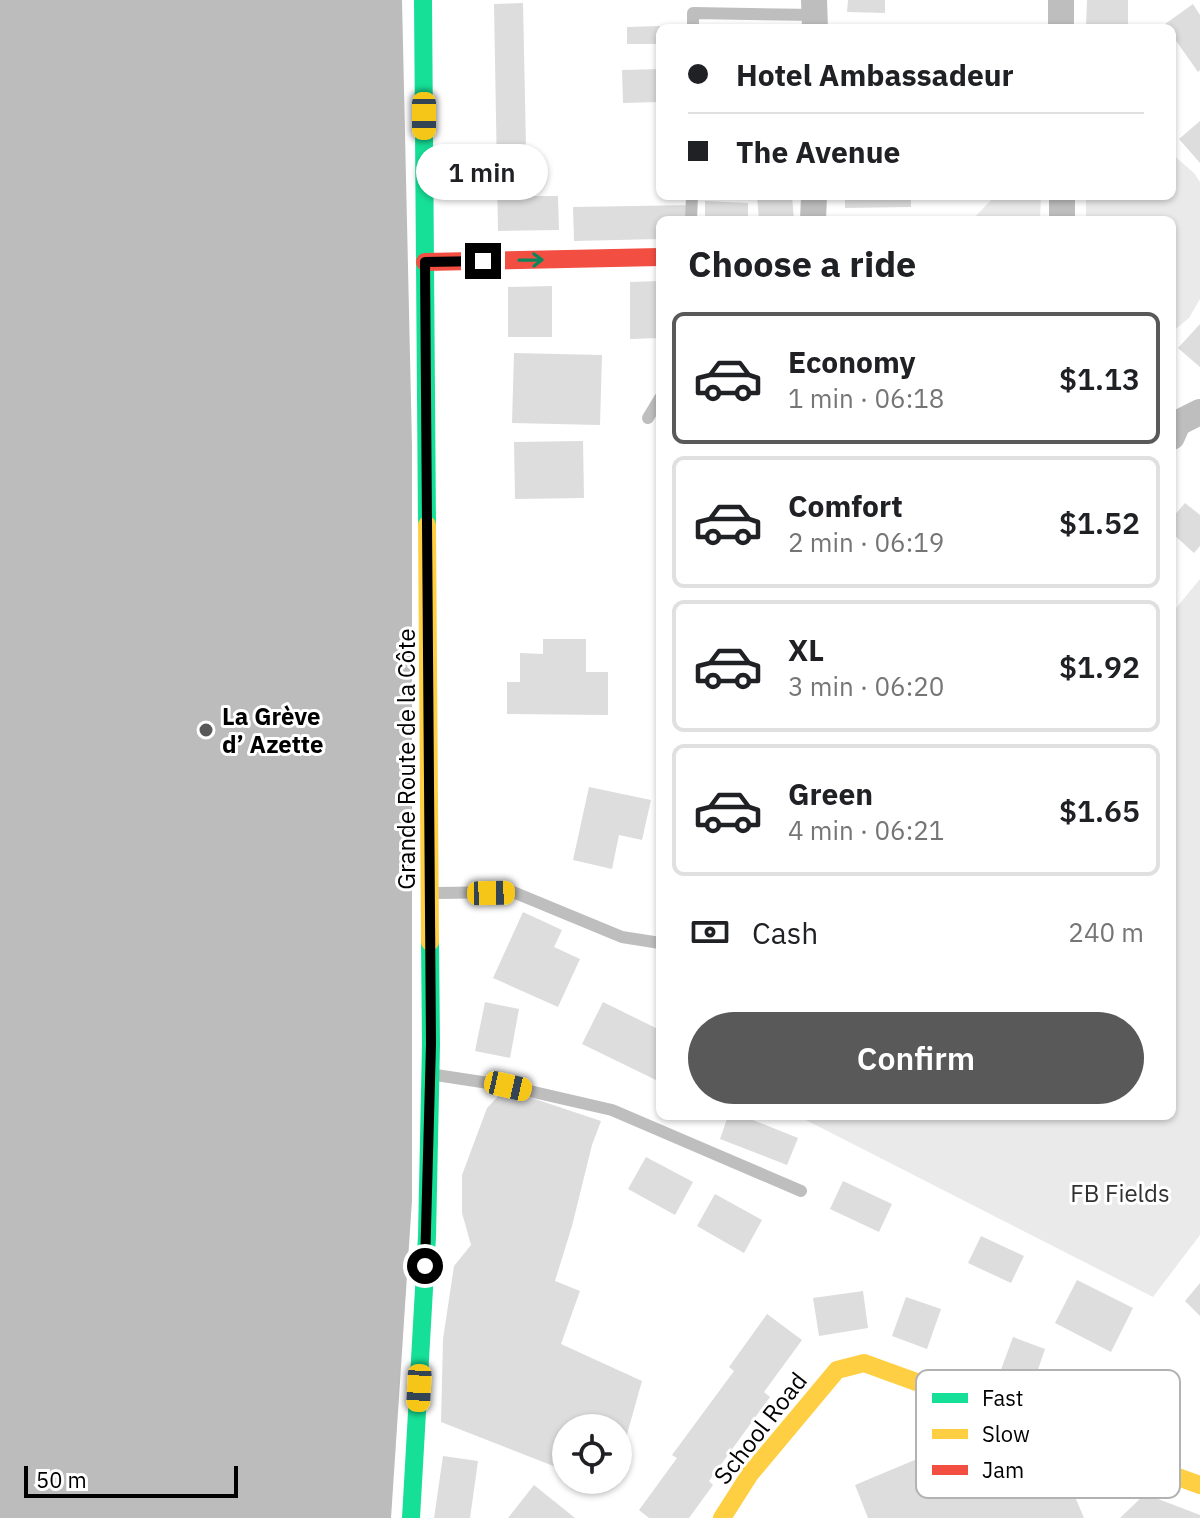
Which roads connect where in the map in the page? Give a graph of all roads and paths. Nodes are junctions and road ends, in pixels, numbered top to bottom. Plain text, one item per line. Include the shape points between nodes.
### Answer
1 (423, 0) edge
2 (1061, 0) edge
3 (815, 14) edge
4 (693, 24) edge
5 (1061, 24) edge
6 (656, 257) edge
7 (425, 262) junction
8 (656, 405) edge
9 (1200, 412) edge
10 (648, 418) dead end
11 (1176, 428) edge
12 (431, 894) junction
13 (656, 942) edge
14 (430, 1074) junction
15 (801, 1191) dead end
16 (916, 1382) edge
17 (1180, 1478) edge
18 (1200, 1485) edge
19 (411, 1518) edge
20 (722, 1518) edge

1 - 7 main road, Grande Route de la Côte
2 - 5 street
3 - 4 lane via 693,13
7 -> 6 main road
7 - 12 main road, Grande Route de la Côte
8 - 10 lane
9 - 11 street
12 - 13 lane via 513,892 622,937
12 - 14 main road, Grande Route de la Côte
14 - 15 lane via 612,1110
14 - 19 main road, Grande Route de la Côte
16 - 20 main road, School Road via 864,1363 837,1370 750,1474
17 - 18 main road, School Road

